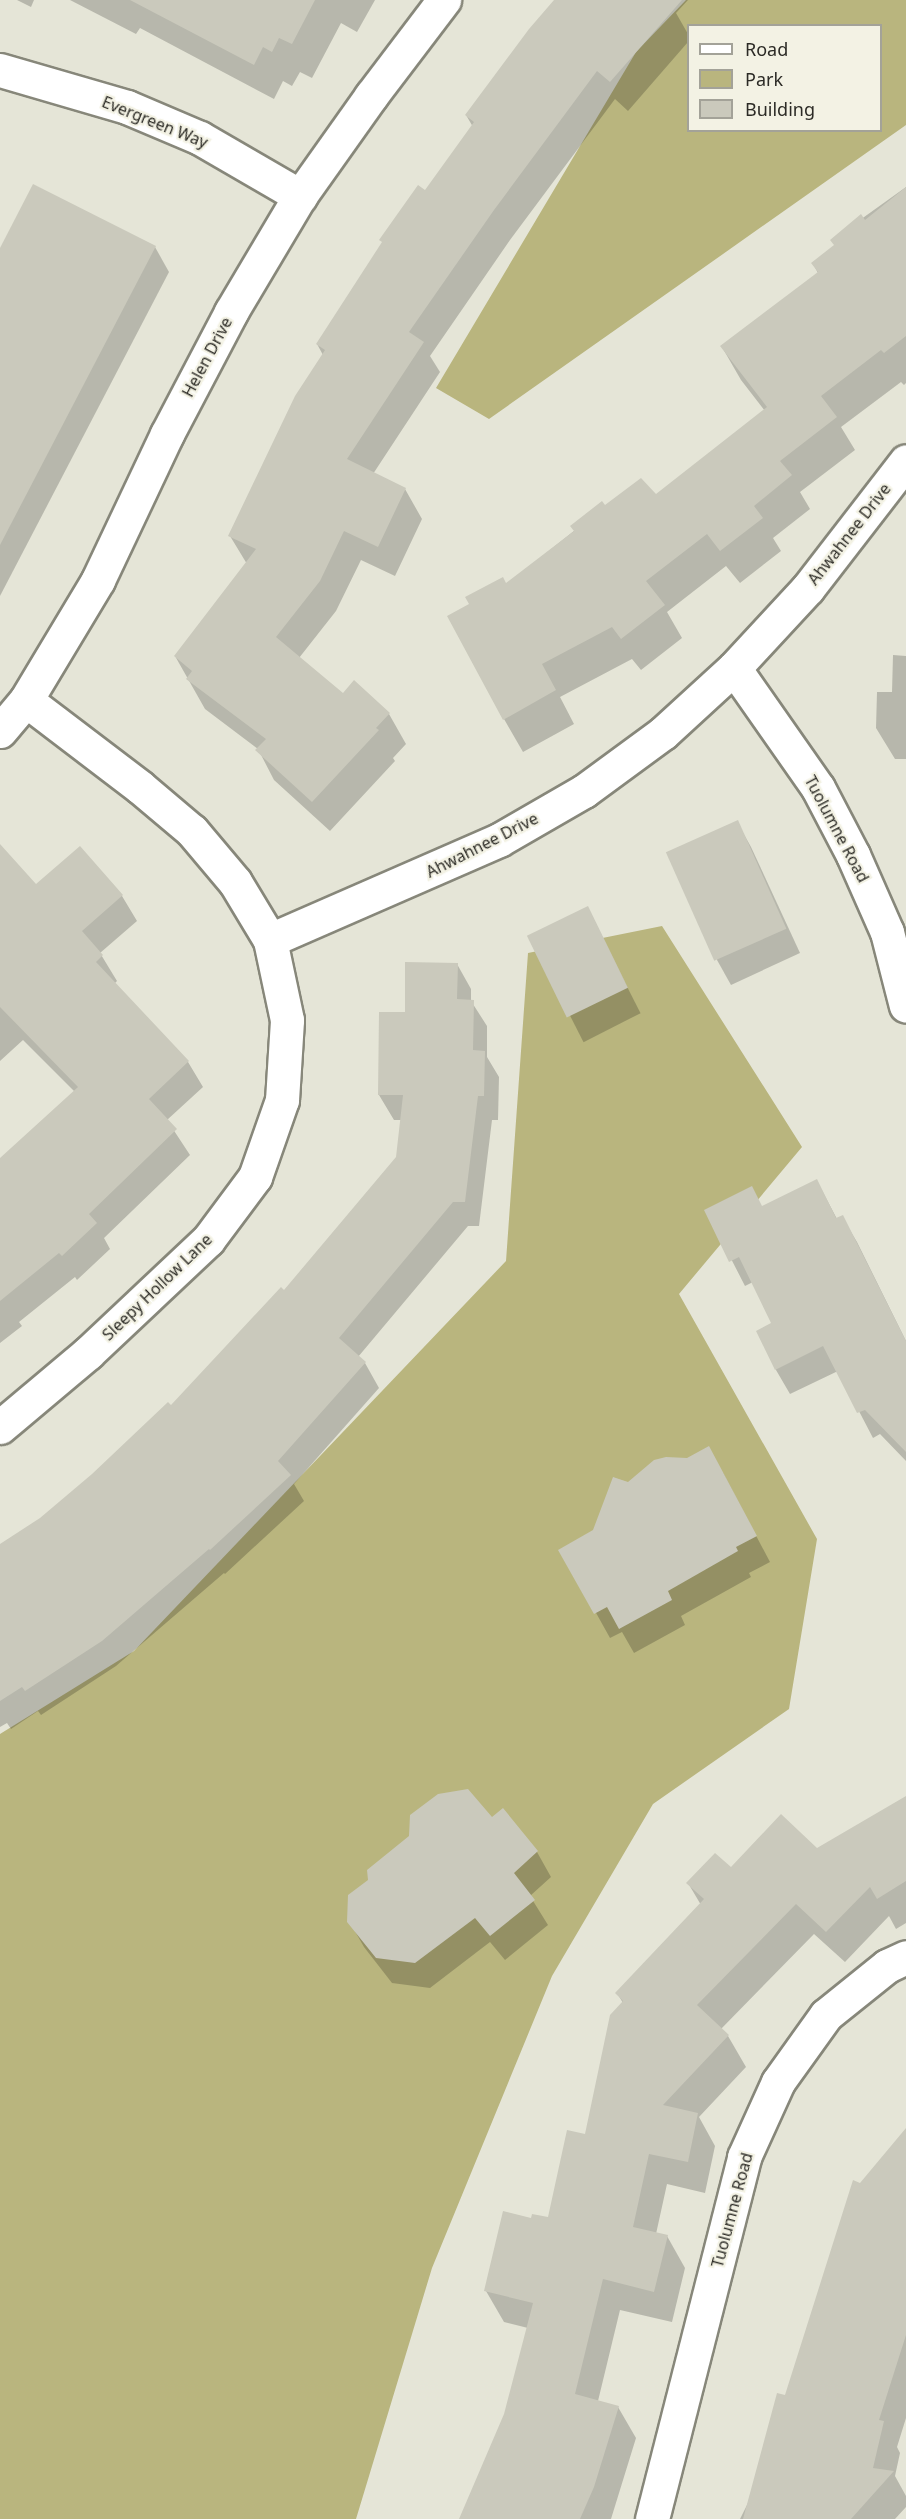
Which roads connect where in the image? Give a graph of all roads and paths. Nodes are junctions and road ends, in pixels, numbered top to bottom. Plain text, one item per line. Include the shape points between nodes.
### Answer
1 (444, 0) edge
2 (0, 70) edge
3 (300, 196) junction
4 (906, 461) edge
5 (734, 668) junction
6 (26, 700) junction
7 (0, 731) edge
8 (270, 940) junction
9 (906, 1006) edge
10 (0, 1427) edge
11 (906, 1957) edge
12 (652, 2519) edge

1 - 3 street, Helen Drive
2 - 3 street, Evergreen Way via 127,107 200,138
3 - 6 street, Helen Drive via 215,342 98,580
4 - 5 street, Ahwahnee Drive via 808,588
5 - 8 street, Ahwahnee Drive via 663,733 584,791 500,840
5 - 9 street, Tuolumne Road via 818,789 853,855 887,932
6 - 7 street, Helen Drive
6 - 8 street via 192,831 235,882
8 - 10 street, Sleepy Hollow Lane via 286,1020 282,1100 255,1177 208,1240 88,1353
11 - 12 street, Tuolumne Road via 887,1966 826,2015 778,2082 744,2157

